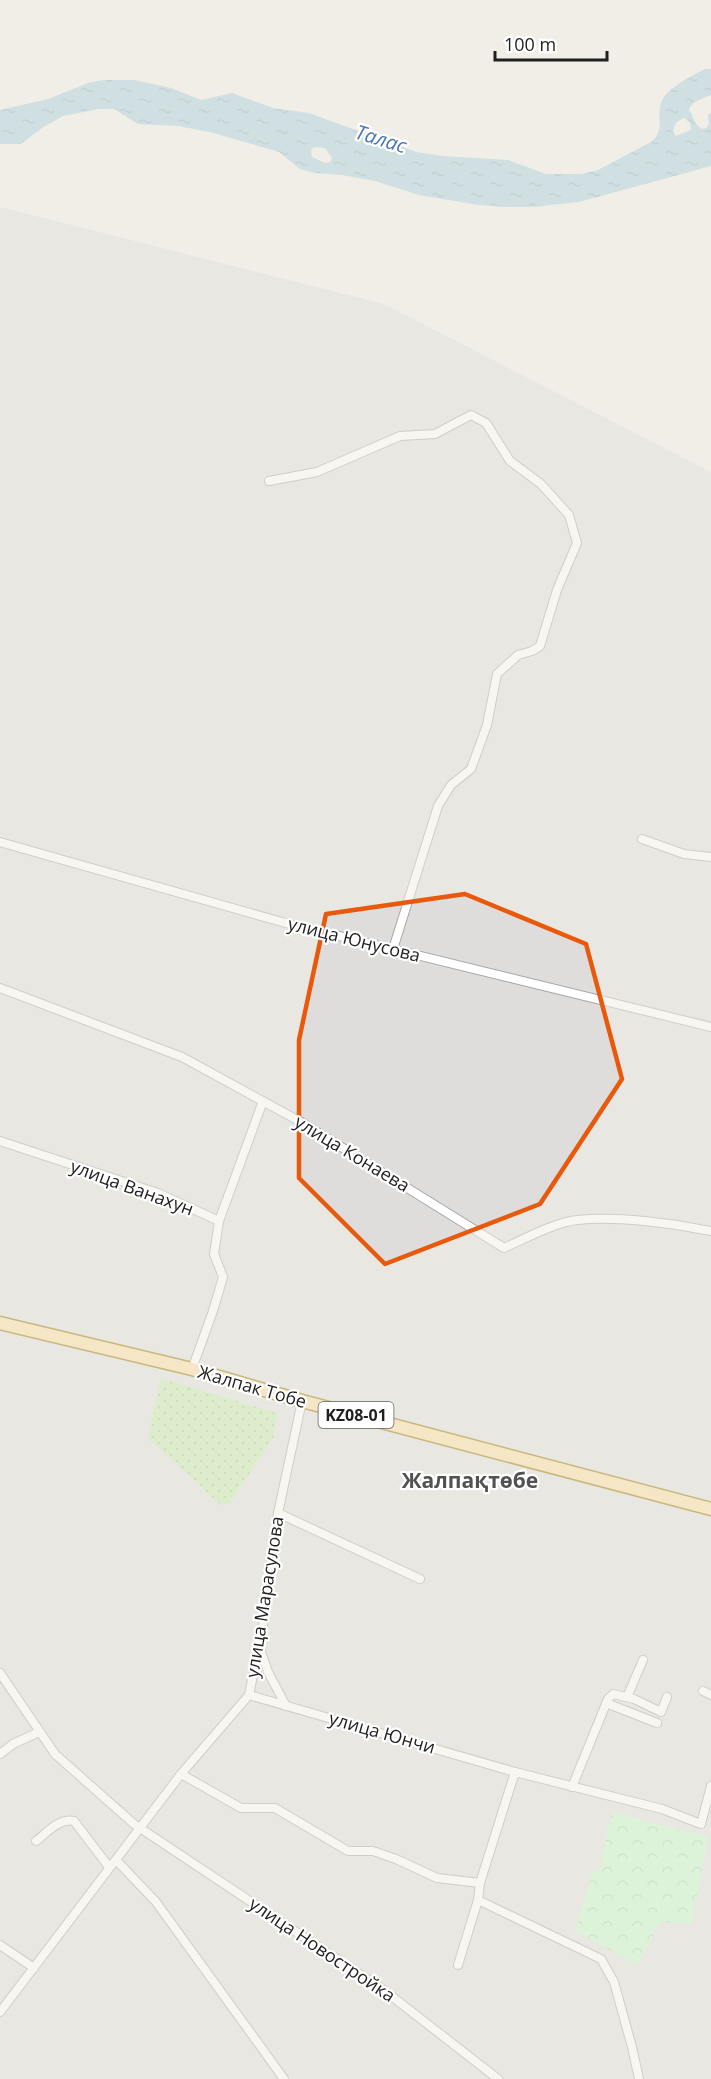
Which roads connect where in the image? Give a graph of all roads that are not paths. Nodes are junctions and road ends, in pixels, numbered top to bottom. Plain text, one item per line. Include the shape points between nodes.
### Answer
1 (269, 481) dead end
2 (642, 839) dead end
3 (0, 842) edge
4 (711, 857) edge
5 (393, 949) junction
6 (0, 988) edge
7 (711, 1027) edge
8 (263, 1101) junction
9 (0, 1141) edge
10 (219, 1221) junction
11 (711, 1231) edge
12 (0, 1323) edge
13 (192, 1369) junction
14 (302, 1401) junction
15 (711, 1509) edge
16 (278, 1514) junction
17 (420, 1579) dead end
18 (259, 1647) junction
19 (644, 1660) dead end
20 (0, 1673) edge
21 (249, 1695) junction
22 (627, 1697) junction
23 (667, 1697) dead end
24 (606, 1703) junction
25 (286, 1706) junction
26 (657, 1723) dead end
27 (39, 1732) junction
28 (0, 1754) edge
29 (515, 1772) junction
30 (181, 1774) junction
31 (711, 1786) edge
32 (572, 1787) junction
33 (140, 1828) junction
34 (36, 1841) dead end
35 (116, 1860) junction
36 (109, 1867) junction
37 (480, 1883) junction
38 (478, 1900) junction
39 (0, 1946) edge
40 (458, 1965) dead end
41 (34, 1968) junction
42 (0, 2012) edge
43 (284, 2079) edge
44 (498, 2079) edge
45 (639, 2079) edge

1 - 5 street via 317,471 400,436 435,434 471,415 486,423 510,461 541,484 569,515 577,543 540,646 518,655 497,674 487,725 471,769 451,785 438,806
2 - 4 street via 684,854
3 - 5 street, улица Юнусова via 282,922
5 - 7 street, улица Юнусова
6 - 8 street, улица Конаева via 182,1057
8 - 10 street
8 - 11 street, улица Конаева via 504,1248 576,1220 628,1221
9 - 10 street, улица Ванахун via 158,1193
10 - 13 street via 214,1254 223,1277
12 - 13 main road, Жалпак Тобе / KZ08-01
13 - 14 main road, Жалпак Тобе / KZ08-01
14 - 15 main road, Жалпак Тобе / KZ08-01
14 - 16 street, улица Марасулова
16 - 17 street
16 - 18 street, улица Марасулова
18 - 21 street, улица Марасулова
18 - 25 street
19 - 22 street
20 - 27 street
21 - 25 street, улица Юнчи
21 - 30 street, улица Марасулова
22 - 23 street via 661,1712
22 - 24 street via 612,1694
24 - 26 street
24 - 32 street
25 - 29 street, улица Юнчи
27 - 28 street
27 - 33 street via 55,1754
29 - 32 street, улица Юнчи
29 - 37 street
30 - 33 street, улица Марасулова
30 - 37 street via 241,1808 275,1808 348,1851 373,1851 437,1878
31 - 32 street, улица Юнчи via 700,1824 662,1809
33 - 35 street, улица Марасулова
33 - 44 street, улица Новостройка via 385,1991
34 - 36 street via 55,1826 74,1821
35 - 36 street, улица Марасулова
35 - 43 street via 156,1902
36 - 41 street, улица Марасулова
37 - 38 street
38 - 40 street
38 - 45 street via 602,1959 614,1982
39 - 41 street
41 - 42 street, улица Марасулова

